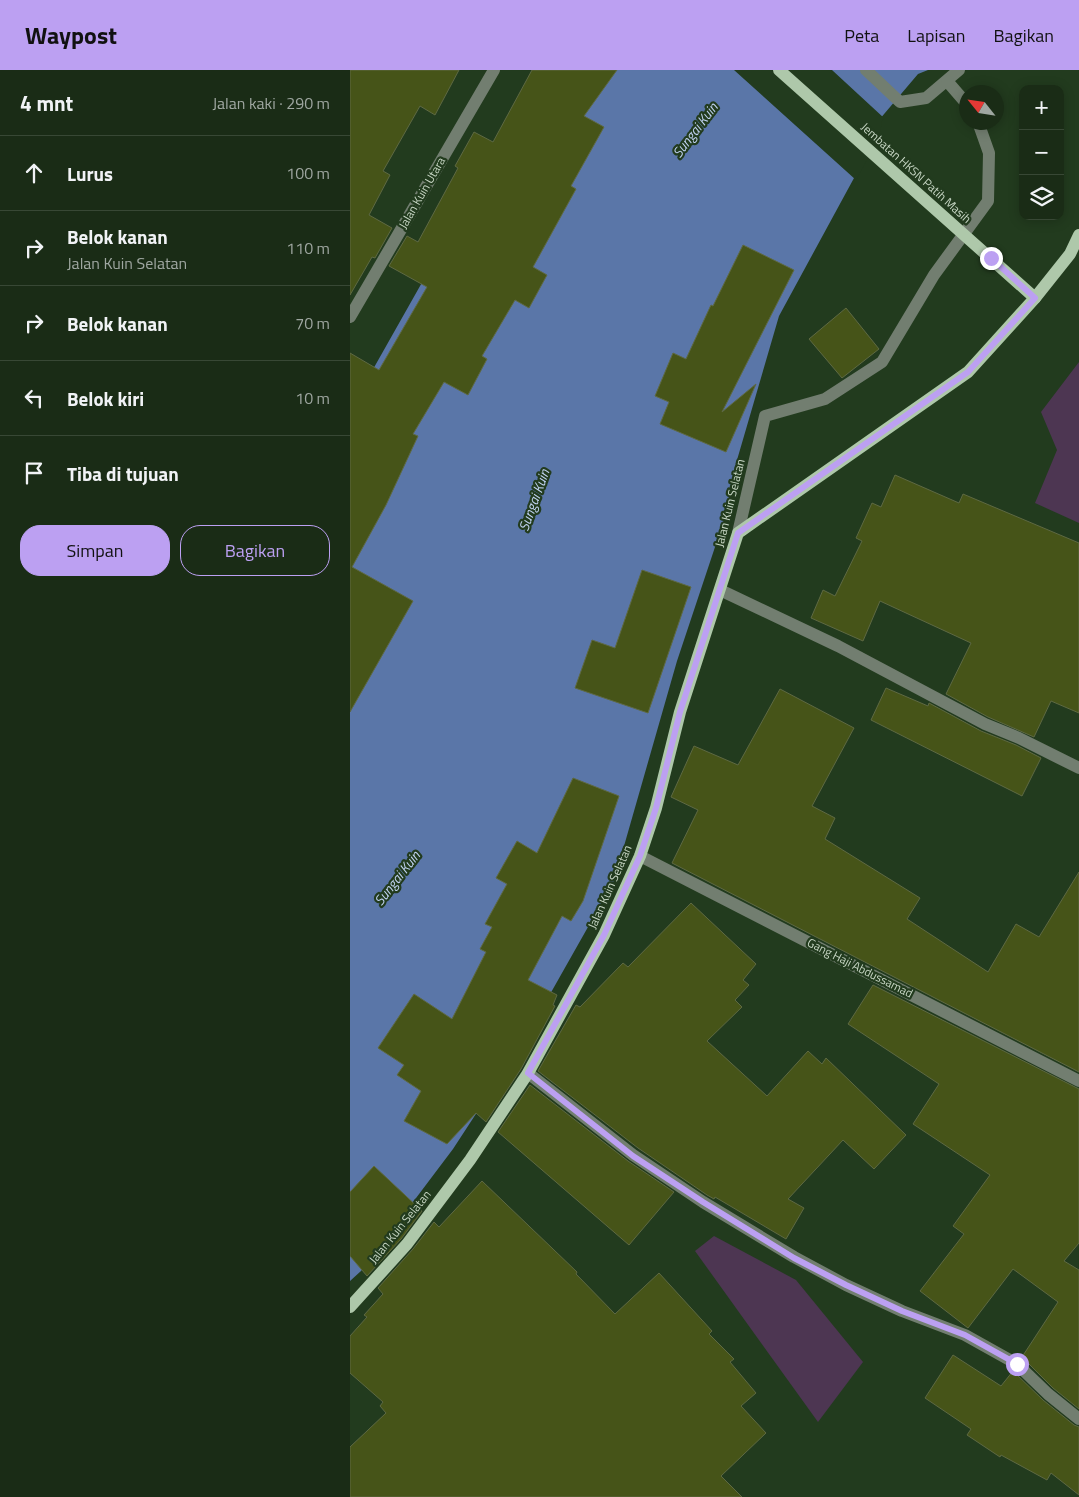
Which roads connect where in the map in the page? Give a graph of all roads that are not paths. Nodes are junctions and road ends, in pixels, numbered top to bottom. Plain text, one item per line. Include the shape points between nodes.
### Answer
1 (494, 70) edge
2 (779, 70) edge
3 (866, 70) edge
4 (960, 70) edge
5 (947, 81) junction
6 (959, 95) edge
7 (981, 130) edge
8 (1079, 235) edge
9 (1035, 298) junction
10 (350, 317) edge
11 (738, 533) junction
12 (720, 590) junction
13 (1079, 768) edge
14 (640, 856) junction
15 (528, 1073) junction
16 (1079, 1081) edge
17 (350, 1307) edge
18 (1079, 1419) edge

1 - 10 street, Jalan Kuin Utara
2 - 9 main road, Jembatan HKSN Patih Masih, bridge
3 - 5 street via 900,102 926,98
4 - 5 street
5 - 6 street
7 - 11 street, Jalan Kuin Selatan via 989,153 988,201 934,275 882,362 825,399 766,416
8 - 9 main road via 1070,254
9 - 11 main road via 968,372
11 - 12 main road, Jalan Kuin Selatan
12 - 13 street
12 - 14 main road, Jalan Kuin Selatan via 680,712 656,808
14 - 15 main road, Jalan Kuin Selatan via 604,935
14 - 16 street, Gang Haji Abdussamad
15 - 17 main road, Jalan Kuin Selatan via 470,1160 407,1244
15 - 18 street via 633,1156 703,1202 794,1258 846,1285 965,1335 1017,1364

